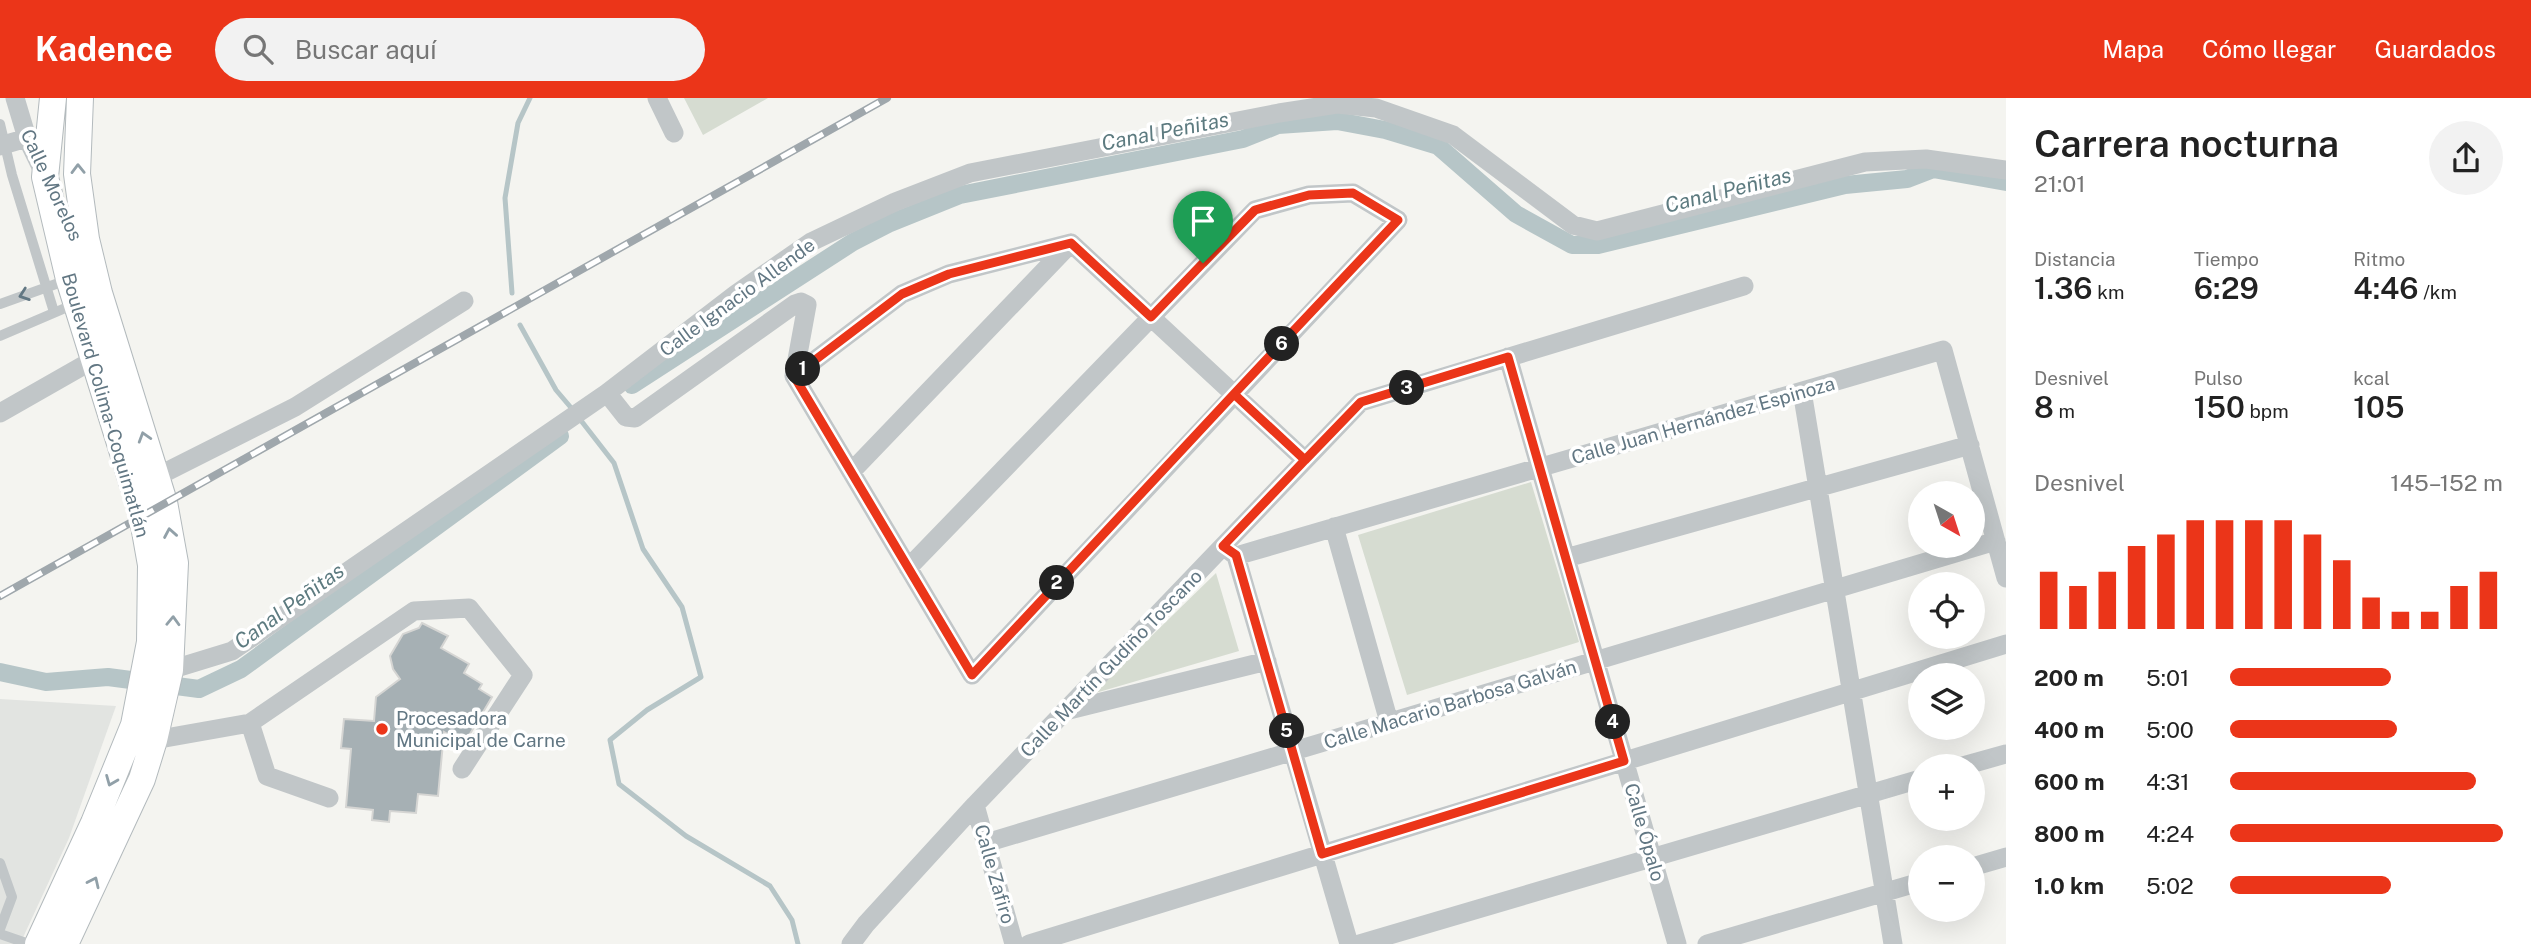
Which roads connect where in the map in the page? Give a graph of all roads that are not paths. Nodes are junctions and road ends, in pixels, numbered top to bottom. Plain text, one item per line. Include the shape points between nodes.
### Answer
1 (15, 98) edge
2 (53, 98) edge
3 (80, 98) edge
4 (657, 98) edge
5 (0, 124) edge
6 (674, 133) dead end
7 (27, 138) junction
8 (2, 146) edge
9 (2006, 170) edge
10 (45, 177) junction
11 (1071, 243) junction
12 (1744, 286) dead end
13 (73, 291) junction
14 (464, 301) dead end
15 (0, 303) edge
16 (1151, 317) junction
17 (0, 336) edge
18 (1508, 357) junction
19 (93, 360) junction
20 (794, 376) junction
21 (1802, 391) junction
22 (1234, 394) junction
23 (600, 398) junction
24 (0, 413) edge
25 (1969, 445) junction
26 (1305, 460) junction
27 (1540, 467) junction
28 (851, 472) junction
29 (156, 477) junction
30 (1818, 488) junction
31 (1334, 527) junction
32 (1996, 541) junction
33 (1230, 551) junction
34 (1566, 558) junction
35 (908, 568) junction
36 (2006, 578) edge
37 (1835, 589) junction
38 (2006, 643) edge
39 (1267, 661) junction
40 (1595, 661) junction
41 (158, 680) junction
42 (1852, 691) junction
43 (1065, 711) junction
44 (1390, 722) junction
45 (250, 723) junction
46 (141, 739) junction
47 (1293, 751) junction
48 (2006, 754) edge
49 (1985, 760) edge
50 (1624, 761) junction
51 (462, 769) dead end
52 (1908, 782) edge
53 (1868, 794) junction
54 (328, 798) dead end
55 (975, 805) junction
56 (986, 843) junction
57 (1322, 854) junction
58 (2006, 857) edge
59 (1652, 858) junction
60 (0, 863) edge
61 (1985, 863) edge
62 (1908, 885) edge
63 (1885, 892) junction
64 (0, 931) edge
65 (29, 944) edge
66 (38, 944) edge
67 (65, 944) edge
68 (851, 944) edge
69 (1014, 944) edge
70 (1029, 944) edge
71 (1349, 944) edge
72 (1359, 944) edge
73 (1676, 944) edge
74 (1707, 944) edge
75 (1893, 944) edge

1 - 7 street, Calle Morelos
2 - 10 main road, Boulevard Colima-Coquimatlán
13 -> 3 main road, Boulevard Colima-Coquimatlán via 86,239 77,174
4 - 6 street
5 - 8 lane
7 - 8 street
7 - 10 street, Calle Morelos
8 - 13 lane
9 - 23 street, Calle Ignacio Allende via 1926,159 1865,162 1597,232 1573,225 1453,135 1376,108 1337,104 1290,111 970,173 895,202 811,242
10 - 13 main road, Boulevard Colima-Coquimatlán
11 - 16 street
11 - 20 street via 949,274 902,294
11 - 28 street
12 - 18 street, Calle Martín Gudiño Toscano
13 -> 15 lane
13 - 17 lane
13 - 19 main road, Boulevard Colima-Coquimatlán
29 -> 13 main road, Boulevard Colima-Coquimatlán
14 - 29 street via 295,407
16 - 22 street
16 - 22 street via 1255,210 1309,195 1353,193 1398,220
16 - 35 street
18 - 26 street, Calle Martín Gudiño Toscano via 1361,402
18 - 27 street, Calle Ópalo
19 - 24 street
19 - 41 main road, Boulevard Colima-Coquimatlán via 142,514 150,565 150,642
20 - 23 street via 807,305 801,302 635,418 626,417
20 - 28 street
21 - 25 street, Calle Juan Hernández Espinoza via 1943,349
21 - 27 street, Calle Juan Hernández Espinoza
21 - 30 street
22 - 26 street
22 - 35 street via 972,675
23 - 41 street, Calle Ignacio Allende via 232,651
25 - 30 street
25 - 32 street
26 - 33 street, Calle Martín Gudiño Toscano
27 - 31 street, Calle Juan Hernández Espinoza
27 - 34 street, Calle Ópalo
28 - 35 street
41 -> 29 main road, Boulevard Colima-Coquimatlán via 175,563
30 - 34 street
30 - 37 street
31 - 33 street, Calle Juan Hernández Espinoza
31 - 44 street
32 - 36 street
32 - 37 street, Calle Macario Barbosa Galván
33 - 39 street
33 - 43 street, Calle Martín Gudiño Toscano
34 - 40 street, Calle Ópalo
37 - 40 street, Calle Macario Barbosa Galván
37 - 42 street
38 - 42 street
39 - 43 street
39 - 47 street
40 - 44 street, Calle Macario Barbosa Galván
40 - 50 street, Calle Ópalo
41 - 46 main road, Boulevard Colima-Coquimatlán
42 - 50 street
42 - 53 street
43 - 55 street, Calle Martín Gudiño Toscano
44 - 47 street, Calle Macario Barbosa Galván
45 - 46 street
45 - 51 street via 414,611 469,608 523,675
45 - 54 street via 267,776
46 -> 66 main road, Boulevard Colima-Coquimatlán via 94,823
67 -> 46 main road, Boulevard Colima-Coquimatlán via 142,779
47 - 56 street, Calle Macario Barbosa Galván
47 - 57 street
48 - 49 street
50 - 57 street
50 - 59 street, Calle Ópalo
52 - 53 street
53 - 59 street
53 - 63 street
55 - 56 street, Calle Zafiro
55 - 68 street, Calle Martín Gudiño Toscano
56 - 69 street, Calle Zafiro
57 - 70 street
57 - 71 street
58 - 61 street
59 - 72 street
59 - 73 street, Calle Ópalo
60 - 64 lane via 12,897
62 - 63 street
63 - 74 street
63 - 75 street
64 - 65 lane

